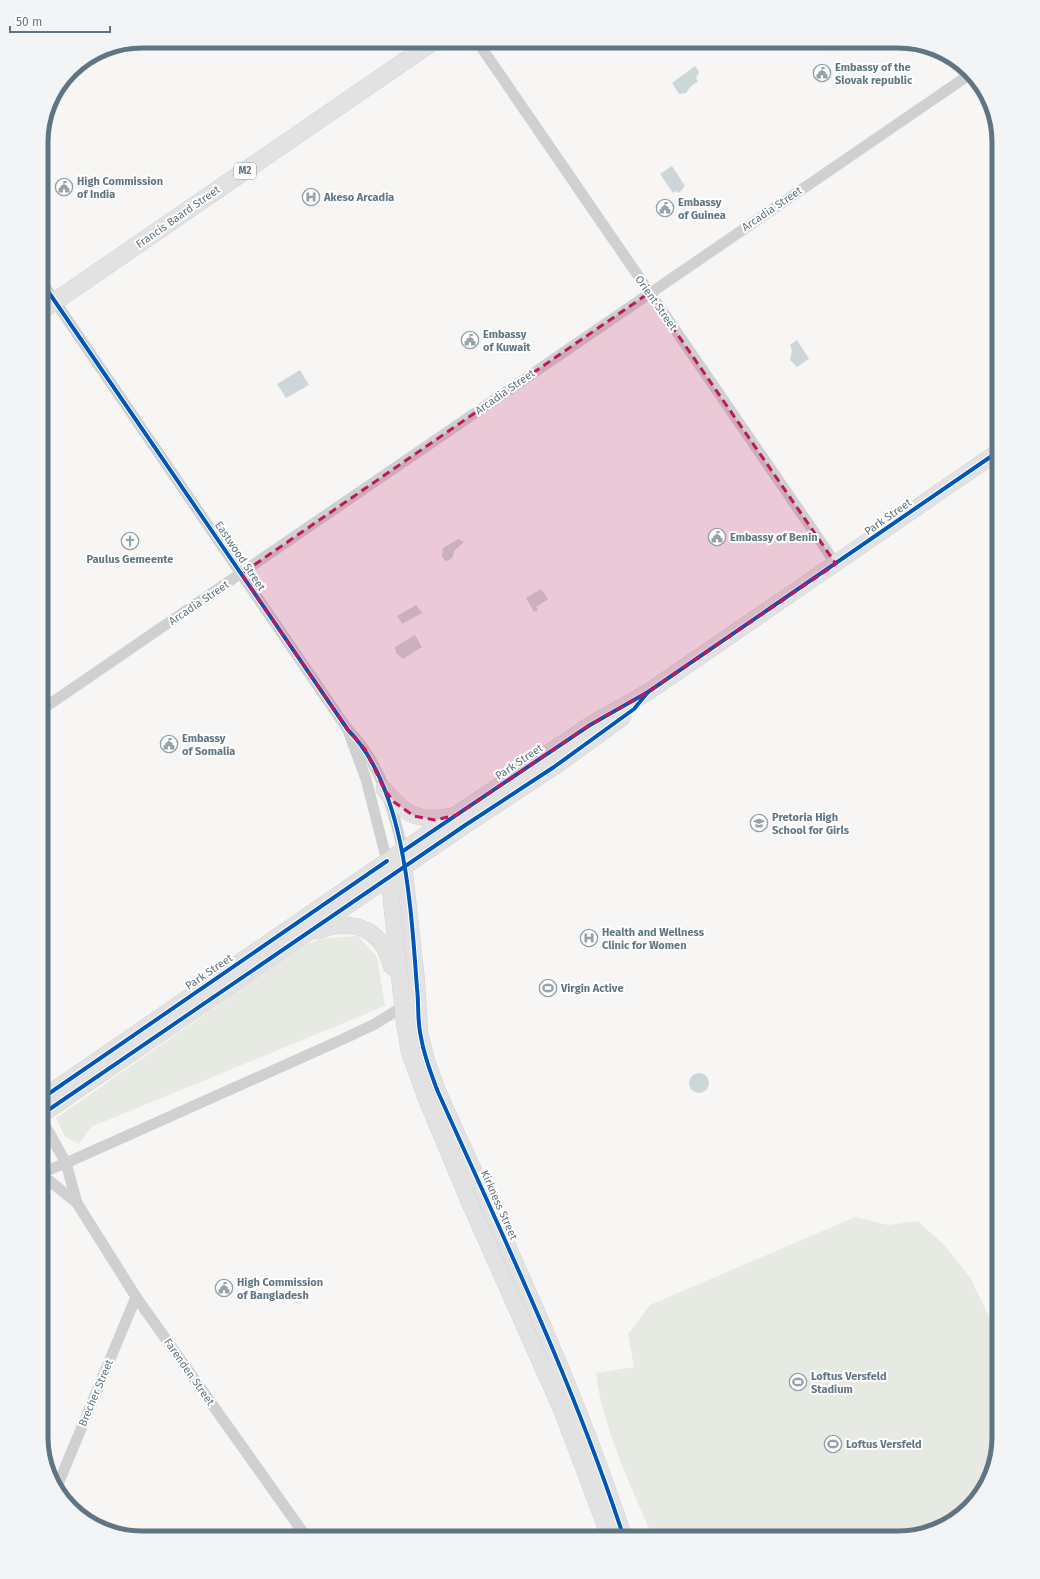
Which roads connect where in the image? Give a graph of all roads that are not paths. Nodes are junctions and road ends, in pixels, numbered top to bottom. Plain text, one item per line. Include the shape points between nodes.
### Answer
1 (424, 48) edge
2 (482, 48) edge
3 (965, 77) edge
4 (48, 291) edge
5 (649, 293) junction
6 (55, 301) junction
7 (48, 306) edge
8 (992, 456) edge
9 (836, 564) junction
10 (241, 574) junction
11 (648, 692) junction
12 (48, 705) edge
13 (348, 730) junction
14 (384, 789) junction
15 (457, 815) junction
16 (402, 851) junction
17 (387, 861) junction
18 (405, 868) junction
19 (390, 877) junction
20 (289, 945) junction
21 (401, 997) junction
22 (419, 1002) junction
23 (48, 1094) edge
24 (48, 1111) edge
25 (48, 1129) edge
26 (66, 1163) junction
27 (48, 1170) edge
28 (48, 1179) edge
29 (77, 1203) junction
30 (136, 1297) junction
31 (59, 1481) edge
32 (301, 1531) edge
33 (616, 1531) edge
34 (617, 1531) edge

1 - 6 main road, Francis Baard Street / M2
2 - 5 street, Orient Street
3 - 5 street, Arcadia Street
4 - 6 street, Eastwood Street
5 - 9 street, Orient Street
5 - 10 street, Arcadia Street
6 - 7 main road, Francis Baard Street / M2
6 - 10 street, Eastwood Street
8 - 9 street, Park Street
9 - 11 street, Park Street
10 - 12 street, Arcadia Street
10 - 13 street, Eastwood Street
11 - 15 street, Park Street via 590,725
11 - 18 street, Park Street via 634,709 554,767
13 - 14 street, Eastwood Street via 370,757
13 - 17 street, Eastwood Street via 366,779
14 - 15 street via 405,812 414,816 435,820
14 - 16 street, Eastwood Street
15 - 16 street, Park Street
16 - 17 street, Park Street
16 - 18 street, Kirkness Street
17 - 19 street
17 - 23 street, Park Street
18 - 19 street, Park Street
18 - 22 street, Kirkness Street
19 - 20 street, Park Street
19 - 21 street
20 - 21 street via 334,925 352,925 367,930 385,948
20 - 24 street, Park Street
21 - 22 street
21 - 26 street via 375,1024
21 - 33 street via 409,1051 426,1098 563,1413 595,1500
22 - 34 street, Kirkness Street via 420,1036 432,1077 582,1418
25 - 26 street, Farenden Street
26 - 27 street
26 - 29 street, Farenden Street
28 - 29 street, Farenden Street
29 - 30 street, Farenden Street
30 - 31 street, Brecher Street
30 - 32 street, Farenden Street

